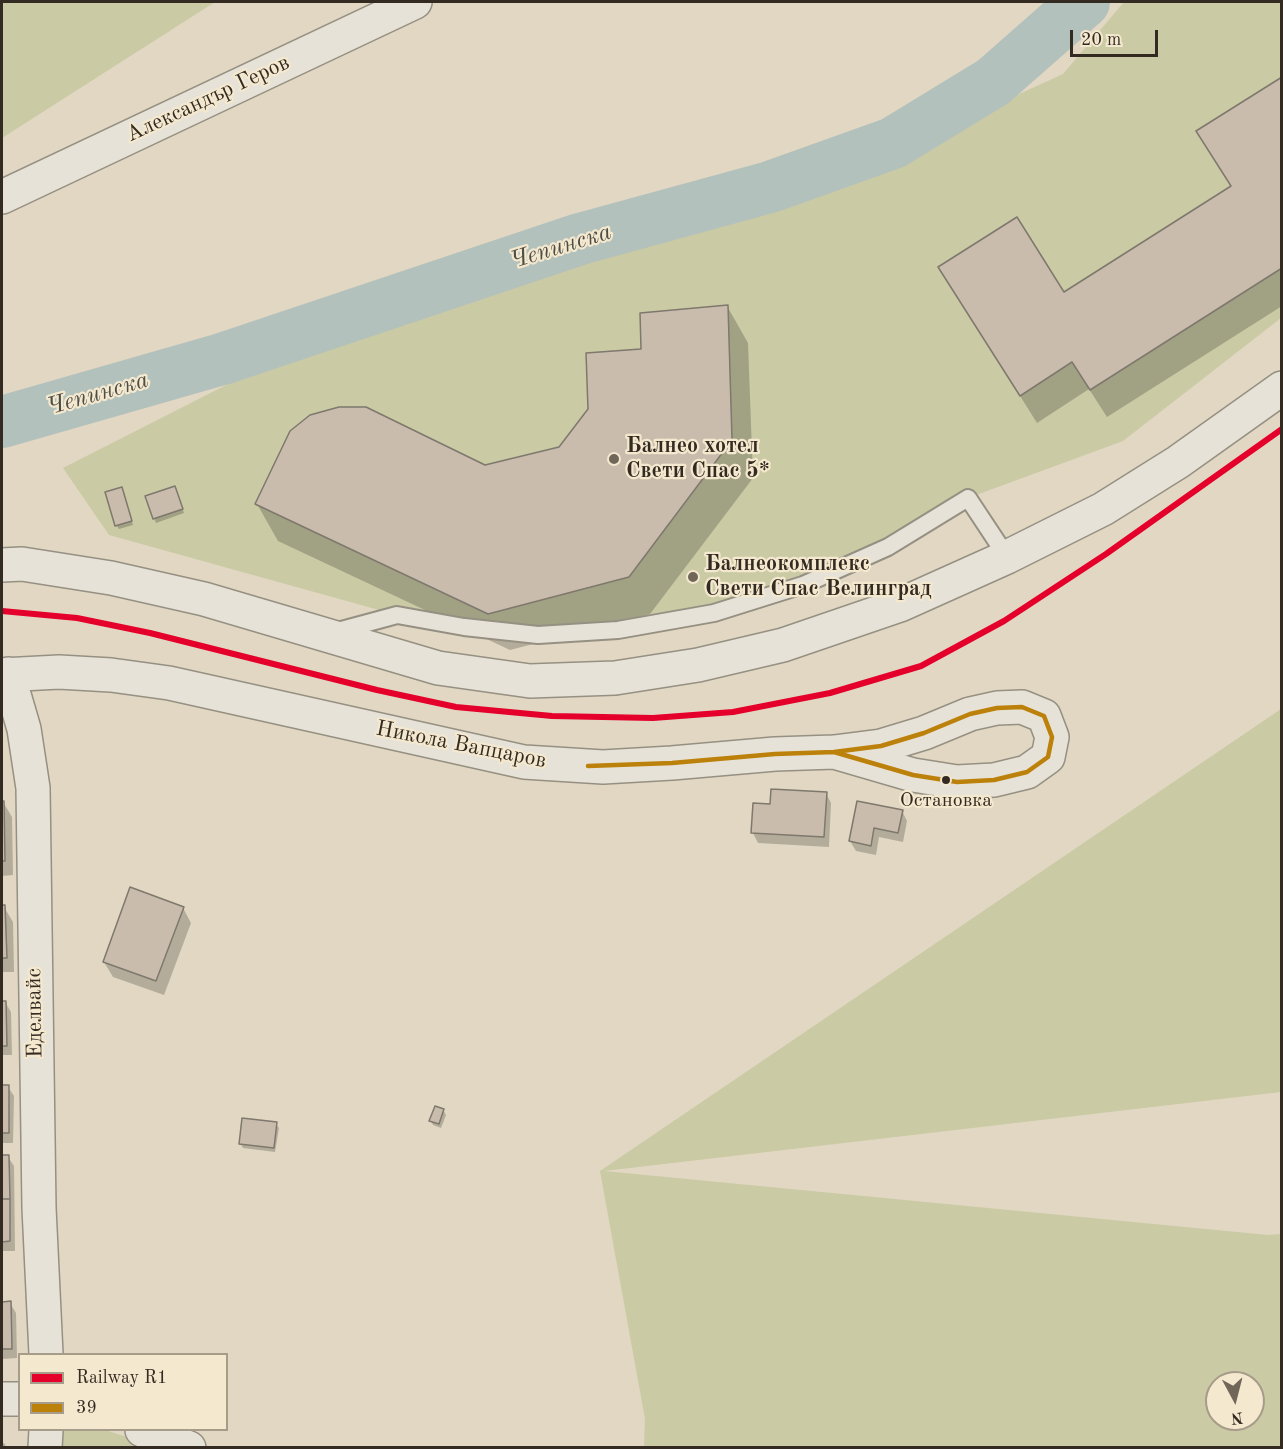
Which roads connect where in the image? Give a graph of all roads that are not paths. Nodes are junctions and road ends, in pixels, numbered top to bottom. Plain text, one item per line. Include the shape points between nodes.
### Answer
1 (415, 2) edge
2 (2, 197) edge
3 (1281, 388) edge
4 (1006, 557) junction
5 (2, 565) edge
6 (323, 635) junction
7 (5, 674) edge
8 (834, 752) junction
9 (46, 1353) edge
10 (2, 1399) edge
11 (18, 1399) edge
12 (46, 1431) edge
13 (145, 1431) edge
14 (45, 1448) edge
15 (189, 1448) edge

1 - 2 street, Александър Геров
3 - 4 street via 1178,462 1103,509
4 - 6 street via 900,605 783,645 698,665 615,678 530,681 438,668
4 - 6 lane via 968,498 888,547 803,585 714,613 618,630 538,635 397,615
5 - 6 street via 21,564 111,578 204,599
7 - 8 street, Никола Вапцаров via 58,672 169,683 524,762 603,767
7 - 9 street, Еделвайс via 24,729 33,788 39,1196
8 - 8 street, Никола Вапцаров via 913,775 957,782 994,780 1027,772 1048,757 1052,737 1044,716 1022,707 997,708 881,746
10 - 11 street
12 - 14 street
13 - 15 street

